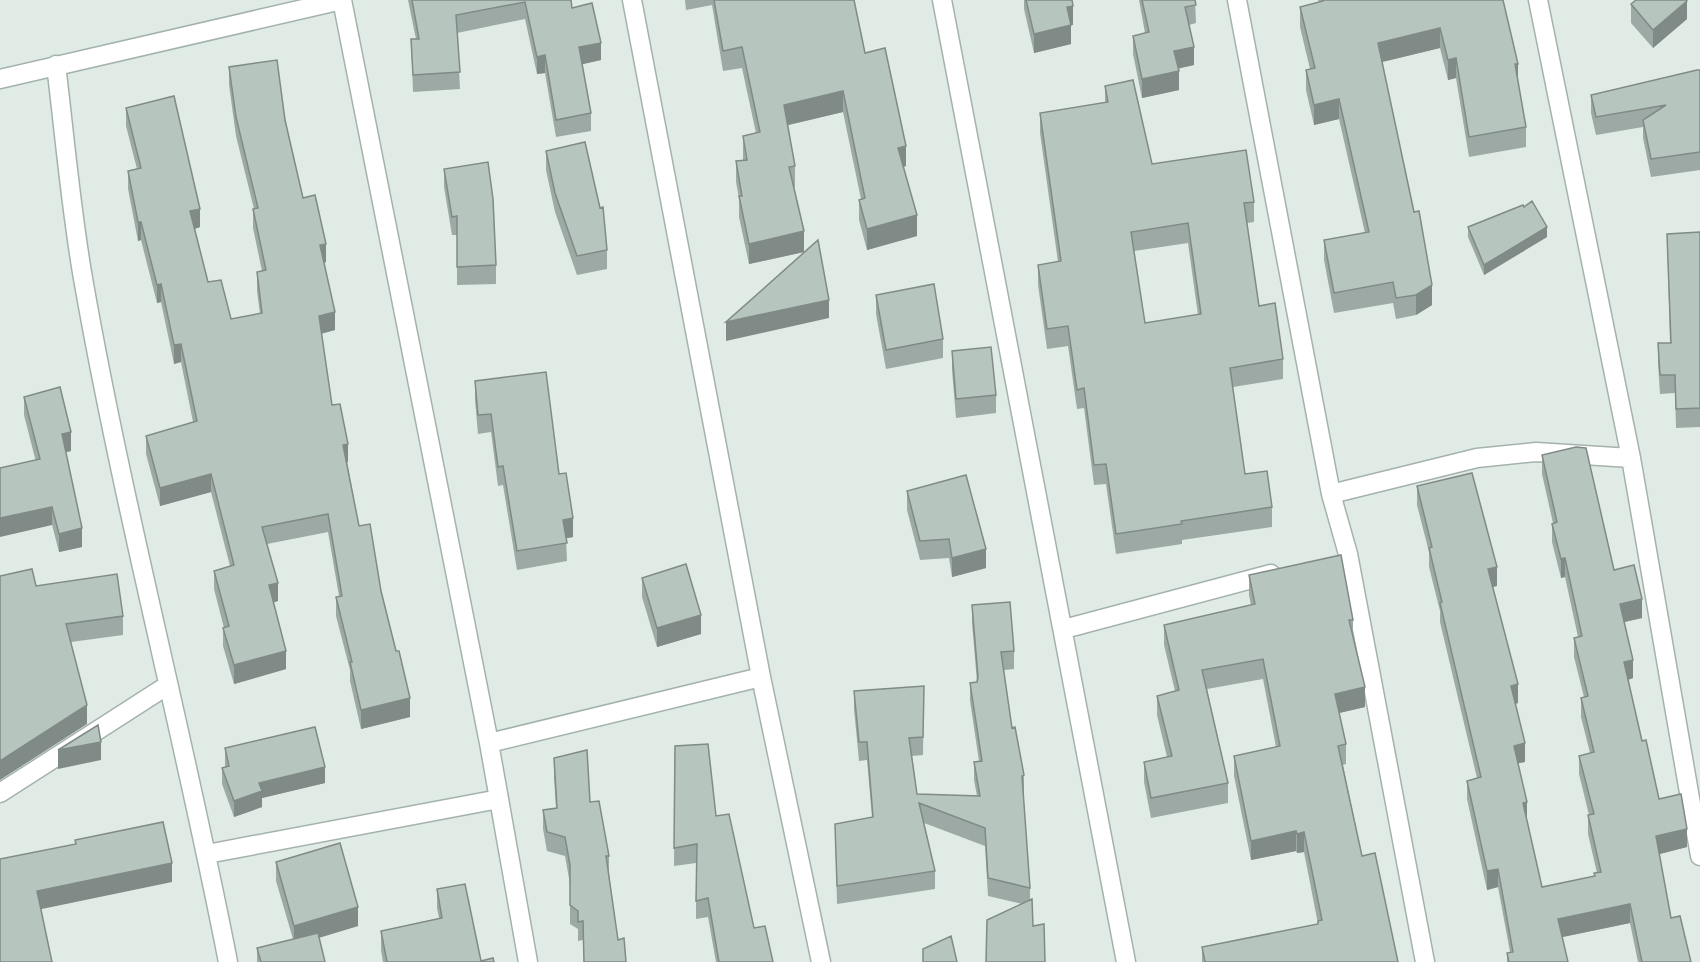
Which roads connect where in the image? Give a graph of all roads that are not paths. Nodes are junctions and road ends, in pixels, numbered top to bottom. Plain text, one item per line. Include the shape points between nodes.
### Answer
1 (342, 0) edge
2 (632, 0) edge
3 (942, 0) edge
4 (1237, 0) edge
5 (1538, 0) edge
6 (56, 65) junction
7 (0, 79) edge
8 (1631, 458) junction
9 (1331, 494) junction
10 (1291, 569) edge
11 (1064, 628) junction
12 (761, 677) junction
13 (168, 685) junction
14 (489, 743) junction
15 (0, 793) edge
16 (499, 799) junction
17 (207, 854) junction
18 (1700, 856) edge
19 (228, 962) edge
20 (528, 962) edge
21 (821, 962) edge
22 (1126, 962) edge
23 (1425, 962) edge

1 - 6 street
1 - 14 street
2 - 12 street
3 - 11 street
4 - 9 street
5 - 8 street
6 - 7 street
6 - 13 street via 83,282
8 - 9 street via 1536,452 1477,458
8 - 18 street
9 - 23 street
10 - 11 street
11 - 22 street
12 - 14 street
12 - 21 street
13 - 15 street
13 - 17 street
14 - 16 street
16 - 17 street
16 - 20 street
17 - 19 street

